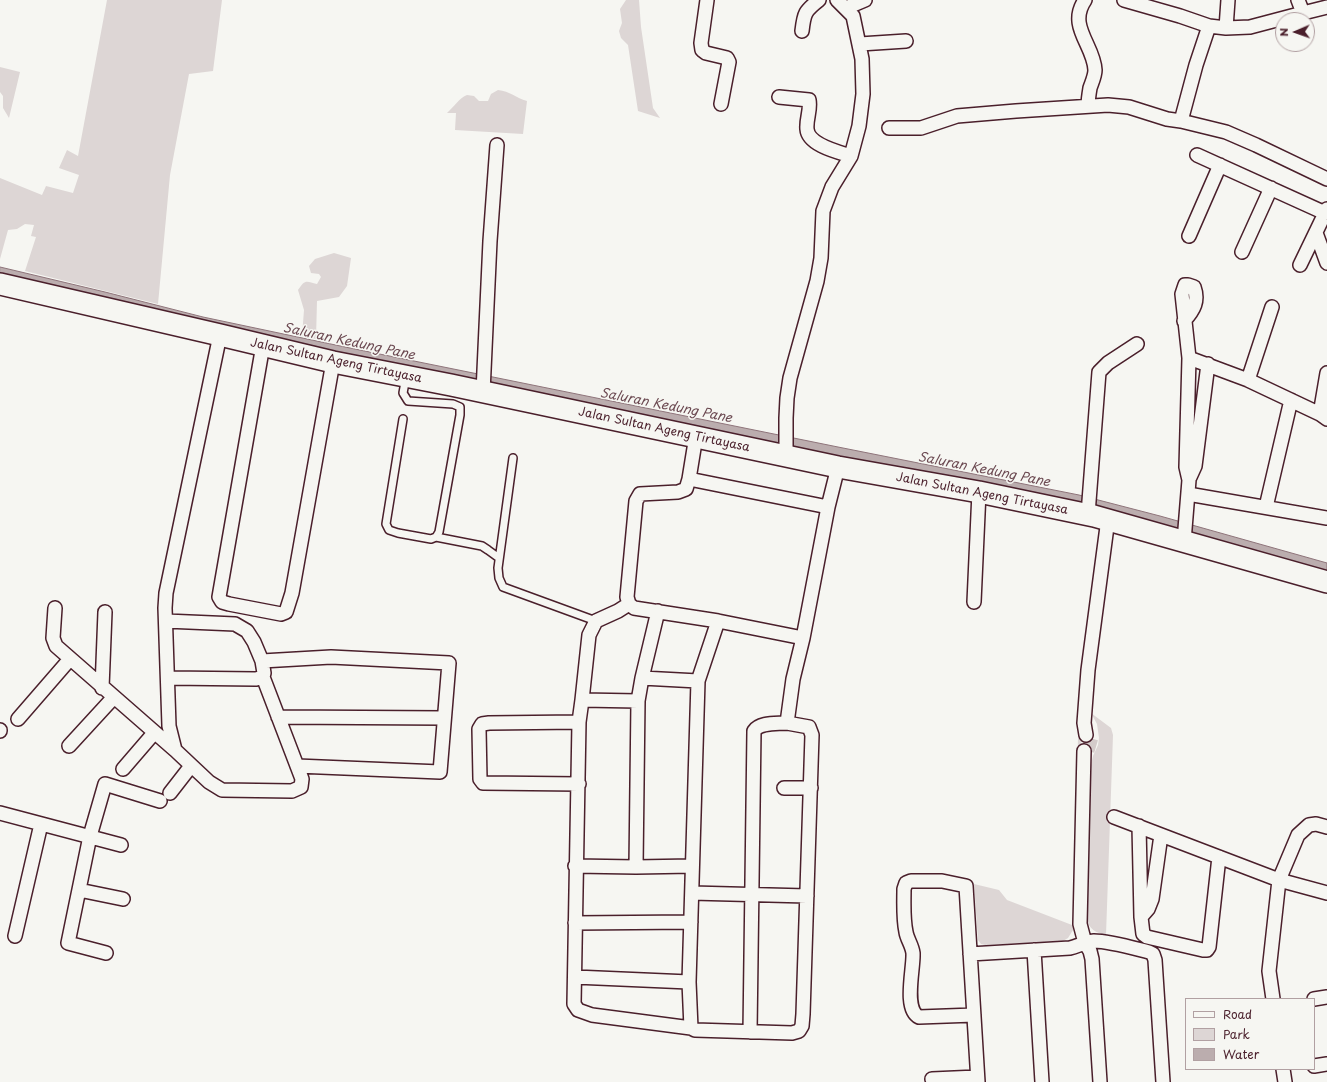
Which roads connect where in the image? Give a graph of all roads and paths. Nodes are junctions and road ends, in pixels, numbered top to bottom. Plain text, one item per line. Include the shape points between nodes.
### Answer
1 (707, 0) edge
2 (819, 0) edge
3 (865, 0) edge
4 (1085, 0) edge
5 (1124, 0) edge
6 (1228, 0) edge
7 (1298, 0) edge
8 (841, 4) edge
9 (1327, 7) edge
10 (1303, 12) edge
11 (1307, 12) edge
12 (1275, 20) edge
13 (1209, 26) junction
14 (1226, 28) junction
15 (802, 31) dead end
16 (906, 41) dead end
17 (860, 44) junction
18 (779, 97) dead end
19 (721, 104) dead end
20 (1088, 106) junction
21 (1181, 121) junction
22 (889, 128) dead end
23 (497, 145) dead end
24 (1197, 155) dead end
25 (851, 156) junction
26 (1220, 165) junction
27 (1327, 179) edge
28 (1271, 188) junction
29 (1326, 211) edge
30 (1316, 233) junction
31 (1189, 236) dead end
32 (1242, 252) dead end
33 (1327, 263) edge
34 (1300, 266) dead end
35 (0, 284) edge
36 (1272, 306) dead end
37 (1184, 321) dead end
38 (220, 334) junction
39 (1136, 344) dead end
40 (263, 345) junction
41 (1189, 358) junction
42 (332, 362) junction
43 (1208, 364) junction
44 (1326, 373) edge
45 (406, 377) junction
46 (1248, 380) junction
47 (482, 390) junction
48 (1291, 400) junction
49 (1323, 417) edge
50 (403, 419) dead end
51 (696, 436) junction
52 (786, 452) junction
53 (513, 458) dead end
54 (838, 467) junction
55 (689, 479) junction
56 (1189, 480) junction
57 (979, 492) junction
58 (1188, 494) junction
59 (1089, 506) junction
60 (828, 507) junction
61 (1266, 507) junction
62 (1327, 518) edge
63 (1108, 519) junction
64 (436, 537) junction
65 (1184, 539) junction
66 (499, 558) junction
67 (1327, 582) edge
68 (974, 602) dead end
69 (629, 604) junction
70 (55, 608) dead end
71 (658, 611) junction
72 (105, 612) dead end
73 (166, 621) junction
74 (596, 621) junction
75 (718, 621) junction
76 (803, 638) junction
77 (70, 659) junction
78 (262, 661) junction
79 (263, 677) junction
80 (168, 678) junction
81 (642, 678) junction
82 (698, 681) junction
83 (102, 688) junction
84 (114, 697) junction
85 (582, 700) junction
86 (638, 701) junction
87 (278, 717) junction
88 (444, 718) junction
89 (18, 719) dead end
90 (578, 722) junction
91 (787, 723) junction
92 (154, 733) junction
93 (1090, 734) tunnel mouth
94 (69, 746) dead end
95 (175, 750) junction
96 (1086, 751) tunnel mouth
97 (191, 766) junction
98 (297, 766) junction
99 (123, 769) dead end
100 (578, 784) junction
101 (784, 788) dead end
102 (810, 788) junction
103 (0, 813) edge
104 (1114, 817) dead end
105 (41, 824) junction
106 (1139, 826) junction
107 (1327, 827) edge
108 (1161, 835) junction
109 (90, 836) junction
110 (121, 845) dead end
111 (1219, 857) junction
112 (575, 866) junction
113 (692, 866) junction
114 (636, 867) junction
115 (1280, 880) junction
116 (79, 890) junction
117 (692, 893) junction
118 (1327, 893) edge
119 (752, 894) junction
120 (807, 896) junction
121 (123, 899) dead end
122 (1141, 917) junction
123 (691, 922) junction
124 (575, 923) junction
125 (15, 936) dead end
126 (1085, 943) junction
127 (1034, 950) junction
128 (106, 953) dead end
129 (970, 954) junction
130 (575, 977) junction
131 (689, 982) junction
132 (1327, 997) edge
133 (1273, 998) edge
134 (1315, 999) edge
135 (974, 1015) junction
136 (691, 1028) junction
137 (750, 1032) junction
138 (1327, 1064) edge
139 (1315, 1066) edge
140 (932, 1079) dead end
141 (977, 1080) edge
142 (1042, 1082) edge
143 (1100, 1082) edge
144 (1163, 1082) edge

1 - 19 street via 702,50 727,58 729,62
2 - 15 street via 808,9
3 - 8 street
4 - 20 street via 1080,9 1078,23 1095,71
5 - 13 street
6 - 14 street
7 - 10 street
8 - 17 street via 853,16
9 - 11 street
12 - 14 street via 1250,27
13 - 14 street
13 - 21 street
16 - 17 street
17 - 25 street via 863,94 859,126
18 - 25 street via 809,100 807,130 810,137 822,146
20 - 21 street via 1129,107
20 - 22 street via 957,116 921,128
21 - 27 street via 1232,135
23 - 47 street
24 - 26 street
25 - 52 street via 832,187 823,211 817,281 790,378
26 - 28 street
26 - 31 street
28 - 29 street
28 - 32 street
29 - 30 street
30 - 33 street
30 - 34 street
35 - 38 main road, Jalan Sultan Ageng Tirtayasa
36 - 46 street
37 - 41 street
38 - 40 main road, Jalan Sultan Ageng Tirtayasa
38 - 73 street via 166,593
39 - 59 street via 1099,372
40 - 42 main road, Jalan Sultan Ageng Tirtayasa
40 - 42 street via 219,597 222,602 229,604 281,614 286,612 292,593
41 - 43 street
41 - 56 street via 1186,467
42 - 45 main road, Jalan Sultan Ageng Tirtayasa
43 - 46 street
43 - 56 street via 1195,466
44 - 49 street
45 - 47 main road, Jalan Sultan Ageng Tirtayasa
45 - 64 lane via 403,394 408,402 453,404 460,407 439,532
46 - 48 street
47 - 51 main road, Jalan Sultan Ageng Tirtayasa
48 - 49 street
48 - 61 street
50 - 64 lane via 386,524 389,530 398,533 431,539
51 - 52 main road, Jalan Sultan Ageng Tirtayasa
51 - 55 street
52 - 54 main road, Jalan Sultan Ageng Tirtayasa
53 - 66 lane
54 - 57 main road, Jalan Sultan Ageng Tirtayasa
54 - 60 street
55 - 60 street
55 - 69 street via 686,489 678,492 640,494 636,501 627,597
56 - 58 street
57 - 59 main road, Jalan Sultan Ageng Tirtayasa
57 - 68 street
58 - 61 street
58 - 65 street
59 - 63 main road, Jalan Sultan Ageng Tirtayasa
60 - 76 street
61 - 62 street
63 - 65 main road, Jalan Sultan Ageng Tirtayasa
63 - 93 street via 1084,714 1091,726
64 - 66 lane via 482,546
65 - 67 main road, Jalan Sultan Ageng Tirtayasa
66 - 74 lane via 499,578 503,587
69 - 71 street via 634,608
69 - 74 street
70 - 77 street via 53,638 56,646
71 - 75 street
71 - 81 street
72 - 83 street
73 - 78 street via 235,624 247,631
73 - 80 street
74 - 85 street via 589,635
75 - 76 street
75 - 82 street
76 - 91 street via 793,679
77 - 83 street
77 - 89 street
78 - 79 street
78 - 88 street via 331,657 449,663
79 - 80 street via 250,680
79 - 87 street
80 - 95 street via 169,726
81 - 82 street
81 - 86 street
82 - 113 street
83 - 84 street
84 - 92 street
84 - 94 street
85 - 86 street
85 - 90 street
86 - 114 street
87 - 88 street
87 - 98 street
88 - 98 street via 440,772
90 - 100 street
90 - 100 street via 489,723 482,724 479,729 480,779 483,783
91 - 102 street via 809,728 812,735
91 - 119 street via 763,725 756,727 754,731
92 - 95 street
92 - 99 street
95 - 97 street
96 - 126 street via 1080,924
97 - 98 street via 222,790 292,791 301,788 302,779
97 - 109 street via 165,797 105,784
100 - 112 street
101 - 102 street
102 - 120 street
103 - 105 street
104 - 106 street
105 - 109 street
105 - 125 street
106 - 108 street
106 - 122 street
107 - 115 street via 1309,825 1298,835
108 - 111 street
108 - 122 street via 1152,899
109 - 110 street
109 - 116 street
111 - 115 street
111 - 122 street via 1207,950 1147,937 1143,934
112 - 114 street
112 - 124 street
113 - 114 street
113 - 117 street
115 - 118 street
115 - 133 street via 1269,970
116 - 121 street
116 - 128 street via 68,943
117 - 119 street
117 - 123 street
119 - 120 street
119 - 137 street
120 - 137 street via 802,1026 799,1031 792,1033
123 - 124 street
123 - 131 street
124 - 130 street
126 - 127 street via 1070,948
126 - 143 street via 1092,959
126 - 144 street via 1103,942 1153,954
127 - 129 street
127 - 142 street
129 - 135 street
129 - 135 street via 966,886 942,881 906,883 906,933 913,954 910,995 912,1010 919,1017
130 - 131 street
130 - 136 street via 574,1004 584,1013
131 - 136 street
132 - 134 street
135 - 141 street
136 - 137 street
138 - 139 street
140 - 141 street

